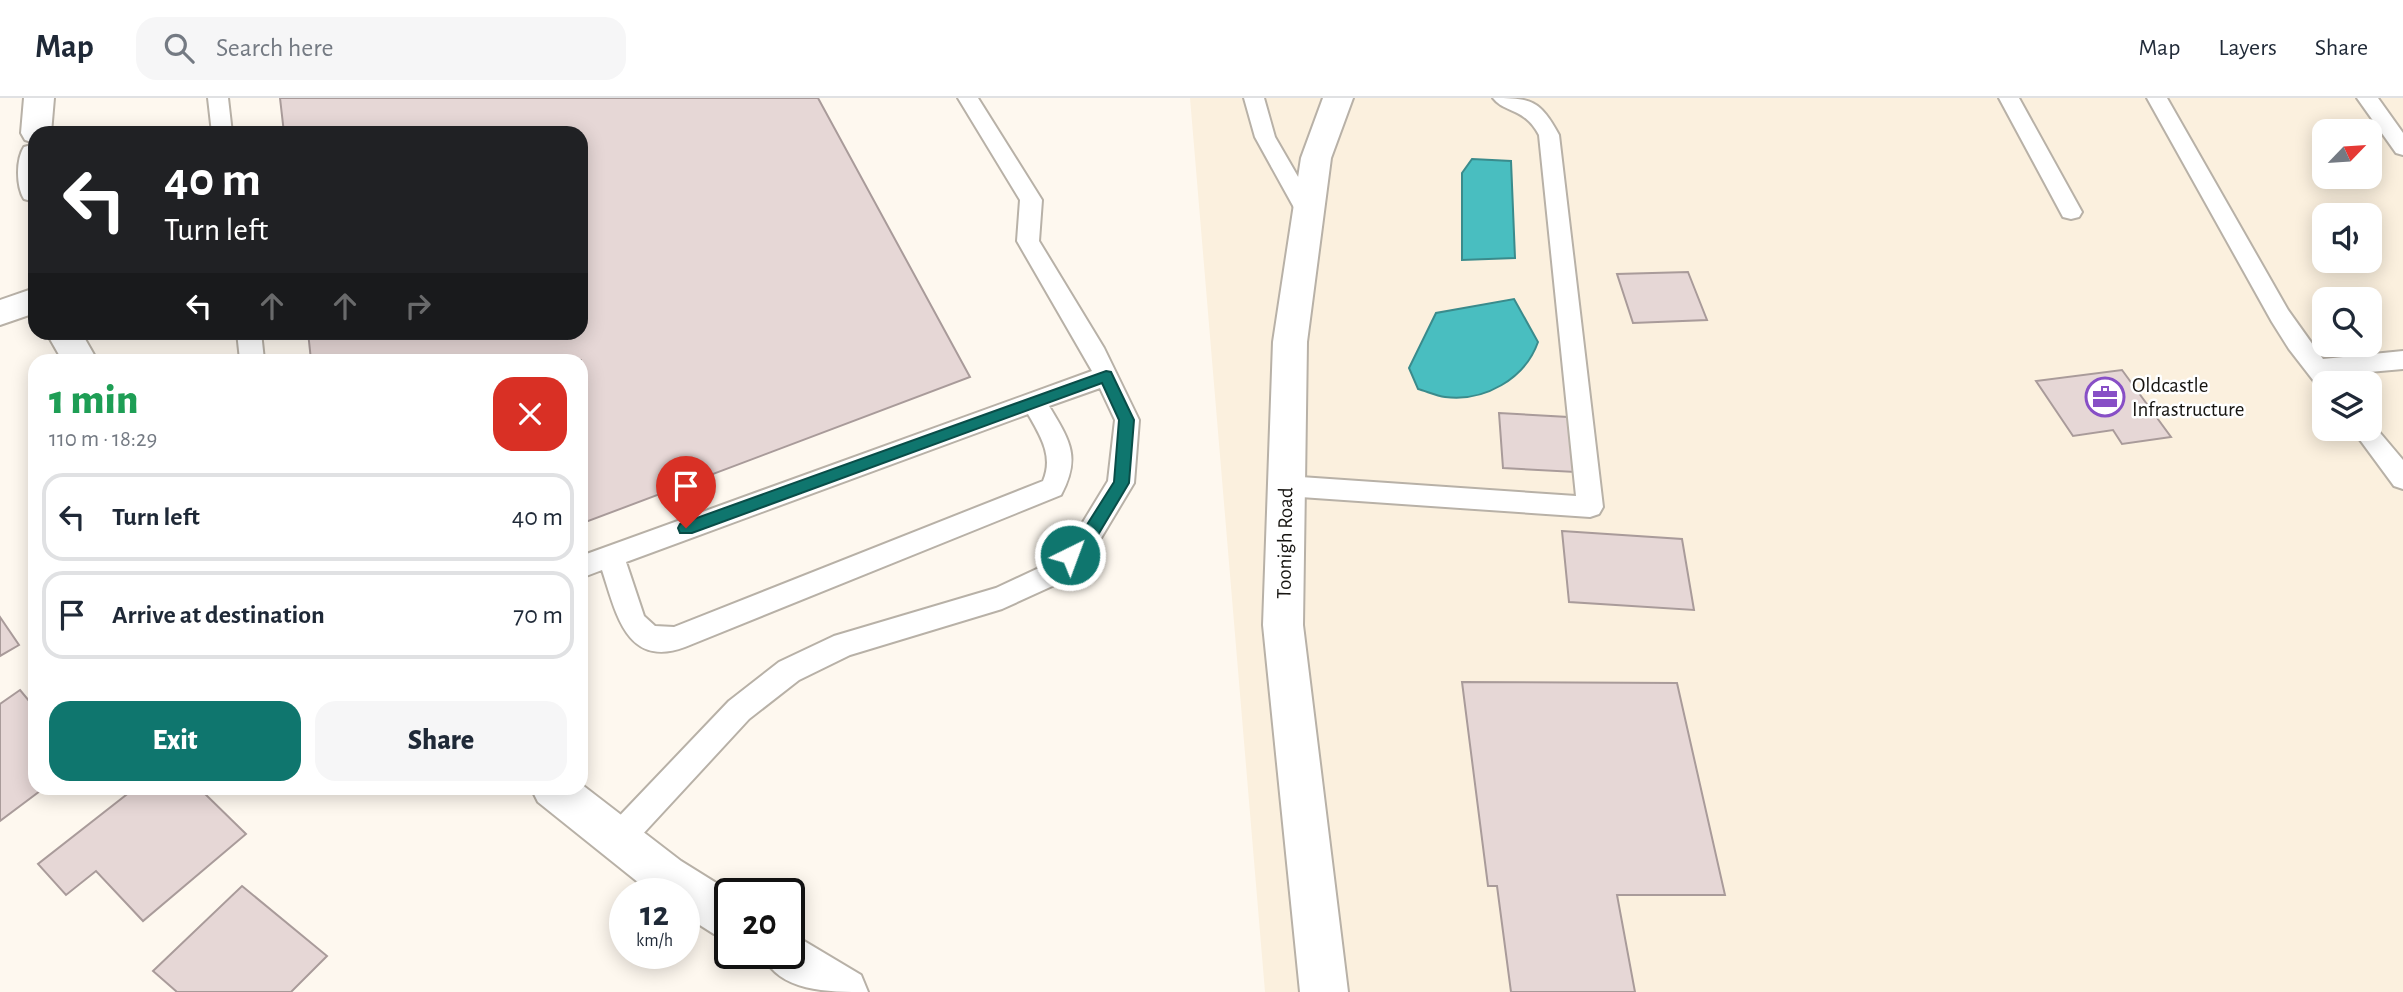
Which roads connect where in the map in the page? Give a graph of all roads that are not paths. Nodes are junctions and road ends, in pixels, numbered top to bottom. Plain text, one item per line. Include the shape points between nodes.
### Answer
1 (39, 98) edge
2 (218, 98) edge
3 (968, 98) edge
4 (1254, 98) edge
5 (1338, 98) edge
6 (1503, 98) edge
7 (2009, 98) edge
8 (2157, 98) edge
9 (2367, 98) edge
10 (37, 126) edge
11 (221, 126) edge
12 (2403, 148) edge
13 (2071, 212) dead end
14 (1308, 213) junction
15 (28, 303) edge
16 (0, 313) edge
17 (2403, 360) edge
18 (2319, 371) edge
19 (2348, 371) edge
20 (1106, 376) junction
21 (1034, 402) junction
22 (2373, 441) edge
23 (2403, 479) edge
24 (1286, 485) junction
25 (611, 556) junction
26 (588, 564) edge
27 (562, 795) edge
28 (618, 839) junction
29 (714, 908) edge
30 (805, 967) edge
31 (844, 992) edge
32 (1324, 992) edge

1 - 10 street
2 - 11 lane
3 - 20 lane via 1031,200 1028,241
4 - 14 lane via 1265,137
5 - 14 street, Toonigh Road via 1316,158
6 - 24 lane via 1520,103 1540,118 1549,135 1590,506
7 - 13 lane
8 - 18 lane via 2280,316
9 - 12 lane
14 - 24 street, Toonigh Road via 1290,342
15 - 16 street
17 - 19 lane
20 - 21 lane
20 - 28 lane via 1127,420 1121,483 1089,536 1050,575 1002,598 844,645 789,671 739,710
21 - 25 lane
21 - 25 lane via 1062,454 1061,475 1052,488 675,639 649,638 633,623
22 - 23 lane
24 - 32 street, Toonigh Road via 1283,625
25 - 26 lane
27 - 28 street
28 - 29 street
30 - 31 street

